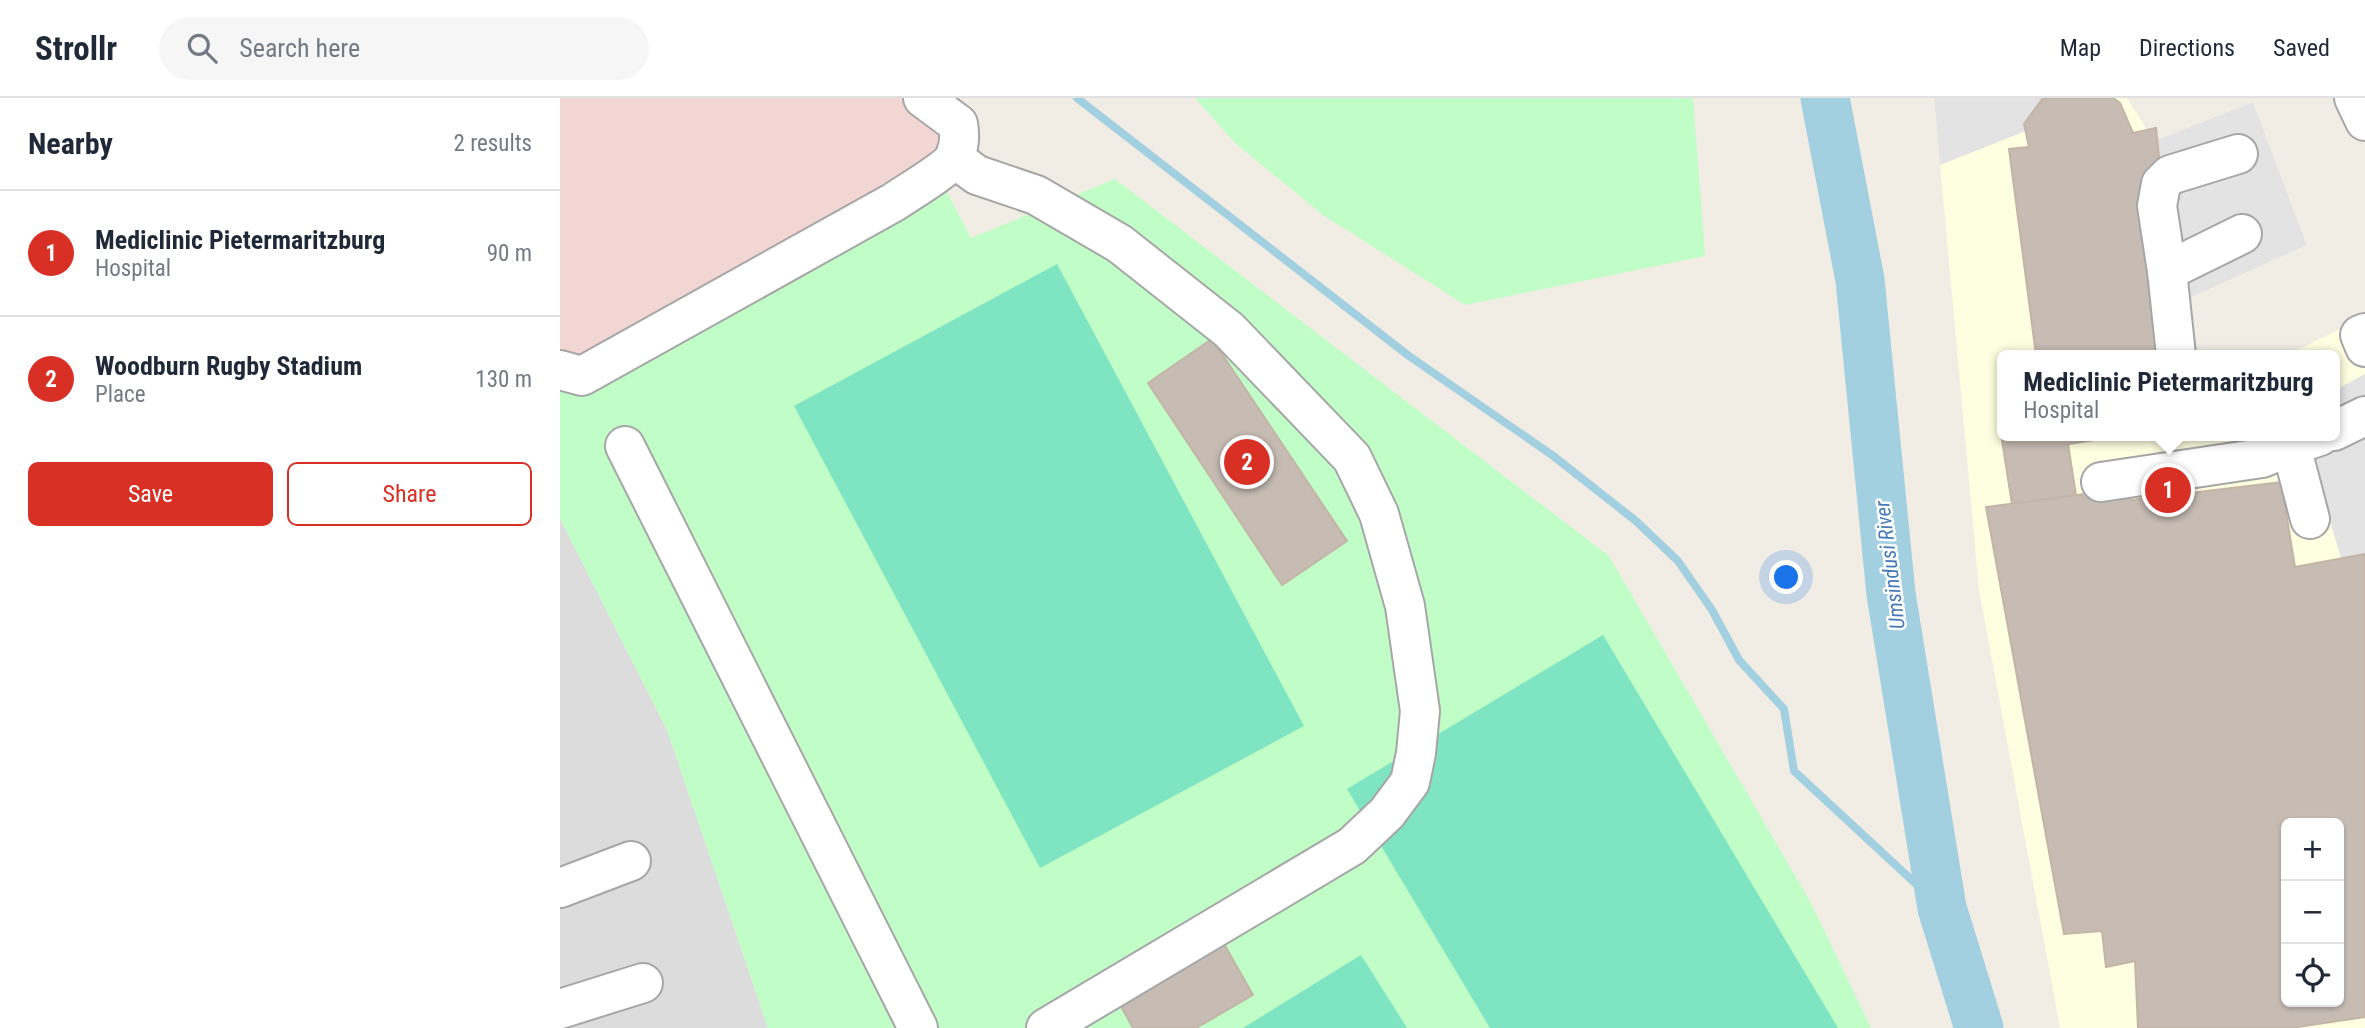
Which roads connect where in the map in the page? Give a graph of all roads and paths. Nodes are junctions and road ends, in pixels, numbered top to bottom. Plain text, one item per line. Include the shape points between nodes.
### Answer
1 (923, 98) edge
2 (2354, 98) edge
3 (2365, 121) edge
4 (2238, 155) dead end
5 (954, 159) junction
6 (2242, 234) dead end
7 (2167, 271) junction
8 (2365, 333) edge
9 (2365, 347) edge
10 (2175, 350) edge
11 (560, 370) edge
12 (2302, 441) edge
13 (2328, 441) edge
14 (625, 446) dead end
15 (2101, 482) dead end
16 (2310, 519) dead end
17 (631, 861) dead end
18 (560, 888) edge
19 (643, 984) dead end
20 (560, 1009) edge
21 (918, 1028) edge
22 (1046, 1028) edge

1 - 5 street via 958,124 960,139
2 - 3 street
4 - 7 street via 2164,178 2157,206
5 - 11 street via 894,202 582,376
5 - 22 street via 977,175 1036,195 1120,244 1229,330 1352,458 1379,514 1405,606 1420,712 1410,782 1387,813 1352,846
6 - 7 street
7 - 10 street
8 - 9 street via 2360,335
12 - 15 street via 2262,458
13 - 16 street
14 - 21 street
17 - 18 street
19 - 20 street

